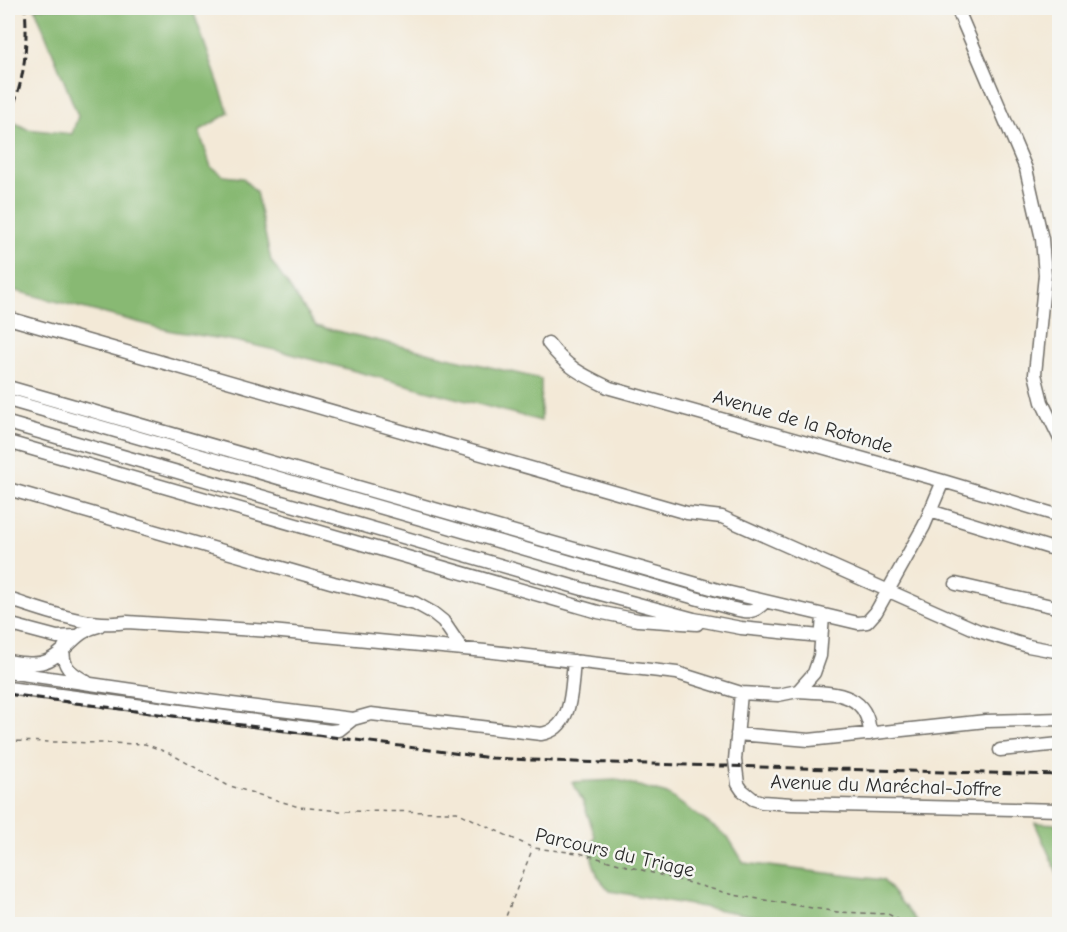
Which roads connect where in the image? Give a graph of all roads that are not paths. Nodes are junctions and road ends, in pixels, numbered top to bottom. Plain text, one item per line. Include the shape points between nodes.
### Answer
1 (957, 8) edge
2 (8, 318) edge
3 (548, 343) dead end
4 (8, 387) edge
5 (8, 400) edge
6 (8, 423) edge
7 (1059, 439) edge
8 (8, 442) edge
9 (943, 481) junction
10 (8, 489) edge
11 (930, 511) junction
12 (1059, 516) edge
13 (1059, 551) edge
14 (455, 552) junction
15 (452, 569) junction
16 (956, 584) dead end
17 (888, 592) junction
18 (8, 599) edge
19 (765, 602) junction
20 (1059, 608) edge
21 (824, 616) junction
22 (8, 624) edge
23 (719, 624) junction
24 (104, 625) junction
25 (76, 636) junction
26 (820, 636) junction
27 (64, 647) junction
28 (462, 649) junction
29 (1059, 652) edge
30 (8, 661) edge
31 (574, 661) junction
32 (8, 672) edge
33 (103, 687) junction
34 (8, 688) edge
35 (798, 691) junction
36 (741, 693) junction
37 (1059, 718) edge
38 (353, 719) junction
39 (737, 734) junction
40 (870, 734) junction
41 (1059, 744) edge
42 (1000, 750) dead end
43 (1059, 810) edge

1 - 7 street via 1026,169 1042,238 1045,275 1035,374 1042,402
2 - 17 street via 687,513 722,517
3 - 9 street, Avenue de la Rotonde via 579,374 610,388
4 - 19 street
5 - 19 street via 730,608 751,612
6 - 14 street
8 - 15 street
9 - 11 street
9 - 12 street, Avenue de la Rotonde
10 - 28 street via 415,603 443,621
11 - 13 street
11 - 17 street
14 - 15 street
14 - 23 street
15 - 23 street via 598,612 677,624
16 - 20 street
17 - 21 street via 867,622
17 - 29 street via 979,632
18 - 24 street
19 - 21 street
21 - 26 street
22 - 25 street via 57,636
23 - 26 street
24 - 25 street
24 - 28 street via 127,622 272,631
25 - 27 street
26 - 35 street via 818,665
27 - 30 street via 42,662
27 - 33 street via 68,669
28 - 31 street
31 - 36 street via 676,673
31 - 38 street via 564,720 548,733 378,714
32 - 33 street
33 - 38 street
34 - 38 street via 330,731 339,730
35 - 36 street via 778,695
35 - 40 street via 856,701 866,712
36 - 39 street, Avenue du Maréchal-Joffre
37 - 40 street via 986,721
39 - 40 street via 809,740
39 - 43 street, Avenue du Maréchal-Joffre via 738,783 747,795 762,802
41 - 42 street

